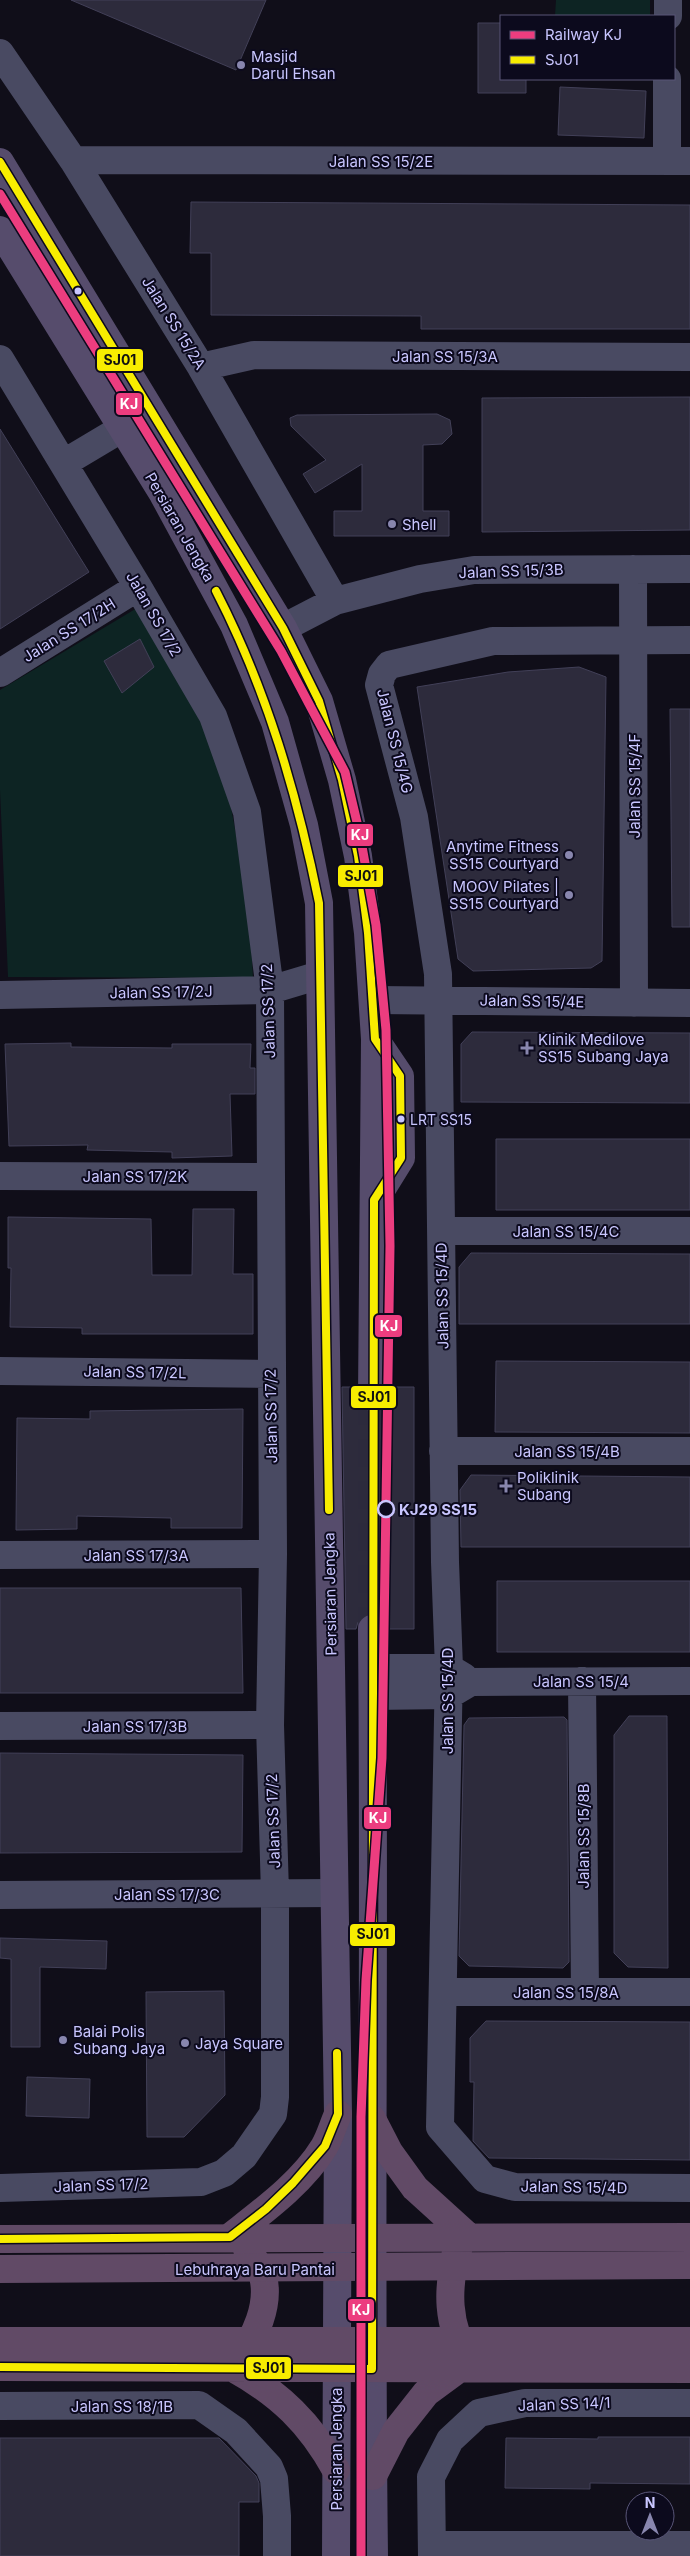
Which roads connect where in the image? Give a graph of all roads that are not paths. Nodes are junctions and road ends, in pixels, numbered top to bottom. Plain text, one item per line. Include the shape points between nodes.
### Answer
1 (668, 0) edge
2 (668, 15) edge
3 (0, 53) edge
4 (667, 80) edge
5 (73, 160) junction
6 (678, 161) edge
7 (0, 162) edge
8 (0, 230) edge
9 (690, 357) edge
10 (0, 359) edge
11 (201, 367) junction
12 (121, 429) junction
13 (64, 463) junction
14 (633, 569) junction
15 (690, 569) edge
16 (138, 587) junction
17 (335, 601) junction
18 (283, 628) junction
19 (634, 640) junction
20 (690, 640) edge
21 (0, 673) edge
22 (320, 975) junction
23 (270, 990) junction
24 (0, 995) edge
25 (374, 1000) junction
26 (438, 1000) junction
27 (634, 1003) junction
28 (690, 1003) edge
29 (0, 1176) edge
30 (270, 1177) junction
31 (441, 1231) junction
32 (690, 1231) edge
33 (0, 1371) edge
34 (271, 1374) junction
35 (372, 1397) tunnel mouth
36 (443, 1451) junction
37 (690, 1451) edge
38 (273, 1554) junction
39 (0, 1555) edge
40 (372, 1629) tunnel mouth
41 (373, 1668) junction
42 (690, 1680) edge
43 (582, 1681) junction
44 (456, 1682) junction
45 (373, 1696) junction
46 (0, 1726) edge
47 (270, 1726) junction
48 (334, 1892) junction
49 (275, 1893) junction
50 (0, 1895) edge
51 (443, 1992) junction
52 (585, 1992) junction
53 (690, 1992) edge
54 (338, 2114) junction
55 (372, 2119) junction
56 (0, 2188) edge
57 (690, 2188) edge
58 (230, 2237) junction
59 (339, 2237) junction
60 (372, 2237) junction
61 (469, 2237) junction
62 (690, 2237) edge
63 (0, 2239) edge
64 (690, 2265) edge
65 (0, 2269) edge
66 (0, 2341) edge
67 (690, 2342) edge
68 (230, 2366) junction
69 (0, 2367) edge
70 (467, 2368) junction
71 (372, 2369) junction
72 (690, 2369) edge
73 (336, 2370) junction
74 (690, 2403) edge
75 (0, 2406) edge
76 (336, 2470) junction
77 (373, 2476) junction
78 (690, 2545) edge
79 (432, 2550) edge
80 (277, 2556) edge
81 (336, 2556) edge
82 (374, 2556) edge

1 - 2 street
3 - 5 street, Jalan SS 15/2A
4 - 6 street
5 - 6 street, Jalan SS 15/2E
5 - 11 street, Jalan SS 15/2A
7 - 18 main road
8 - 12 main road, Persiaran Jengka
9 - 11 street, Jalan SS 15/3A via 254,355
10 - 13 street, Jalan SS 17/2
11 - 17 street, Jalan SS 15/2A
12 - 13 street
12 - 22 main road, Persiaran Jengka via 163,494 234,625 275,722 304,825 317,893
13 - 16 street, Jalan SS 17/2
14 - 15 street, Jalan SS 15/3B
14 - 17 street, Jalan SS 15/3B via 474,570 420,579
14 - 19 street, Jalan SS 15/4F
16 - 21 street, Jalan SS 17/2H
16 - 23 street, Jalan SS 17/2 via 212,716 247,812
17 - 18 street, Jalan SS 15/3B
18 - 25 main road via 319,701 342,780 358,856
19 - 20 street, Jalan SS 15/4G
19 - 26 street, Jalan SS 15/4G via 493,640 389,665 382,674 379,686 414,817 438,974
19 - 27 street, Jalan SS 15/4F
22 - 23 street, Jalan SS 17/2J
22 - 48 main road, Persiaran Jengka
23 - 24 street, Jalan SS 17/2J
23 - 30 street, Jalan SS 17/2
25 - 26 street, Jalan SS 15/4E
25 - 35 main road via 375,1040 400,1076 401,1158 374,1200
26 - 27 street, Jalan SS 15/4E
26 - 31 street, Jalan SS 15/4D
27 - 28 street, Jalan SS 15/4E
29 - 30 street, Jalan SS 17/2K
30 - 34 street, Jalan SS 17/2
31 - 32 street, Jalan SS 15/4C
31 - 36 street, Jalan SS 15/4D
33 - 34 street, Jalan SS 17/2L
34 - 38 street, Jalan SS 17/2
36 - 37 street, Jalan SS 15/4B
36 - 44 street, Jalan SS 15/4D
38 - 39 street, Jalan SS 17/3A
38 - 47 street, Jalan SS 17/2
40 - 41 main road
41 - 44 street, Jalan SS 15/4
41 - 45 main road
42 - 43 street, Jalan SS 15/4
43 - 44 street, Jalan SS 15/4
43 - 52 street, Jalan SS 15/8B
44 - 45 street, Jalan SS 15/4
44 - 51 street, Jalan SS 15/4D
45 - 55 main road
46 - 47 street, Jalan SS 17/3B
47 - 49 street, Jalan SS 17/2
48 - 49 street, Jalan SS 17/3C
48 - 54 main road, Persiaran Jengka
49 - 50 street, Jalan SS 17/3C
49 - 56 street, Jalan SS 17/2 via 273,2114 244,2156 224,2174 201,2182
51 - 52 street, Jalan SS 15/8A
51 - 57 street, Jalan SS 15/4D via 440,2127 485,2179 515,2187
52 - 53 street, Jalan SS 15/8A
54 - 58 highway via 325,2146 302,2175
54 - 59 main road, Persiaran Jengka
55 - 60 main road
55 - 61 highway via 389,2152 415,2188
58 - 59 highway
58 - 63 highway
58 - 68 highway via 245,2245 263,2274 264,2287 261,2319 247,2348
59 - 60 highway
59 - 73 main road, Persiaran Jengka
60 - 61 highway
60 - 71 main road
61 - 62 highway
61 - 70 highway via 457,2248 449,2286 455,2329
64 - 65 highway, Lebuhraya Baru Pantai, bridge
66 - 67 highway, bridge
68 - 69 highway
68 - 73 highway
68 - 76 highway via 260,2383 297,2415 321,2442
70 - 71 highway
70 - 72 highway
70 - 77 highway via 426,2393 396,2431
71 - 73 highway
71 - 77 main road
73 - 76 main road, Persiaran Jengka
74 - 79 street, Jalan SS 14/1 via 525,2403 479,2413 450,2440 431,2476
75 - 80 street, Jalan SS 18/1B via 199,2405 236,2431 269,2467 274,2479
76 - 81 main road, Persiaran Jengka
77 - 82 main road
78 - 79 street

